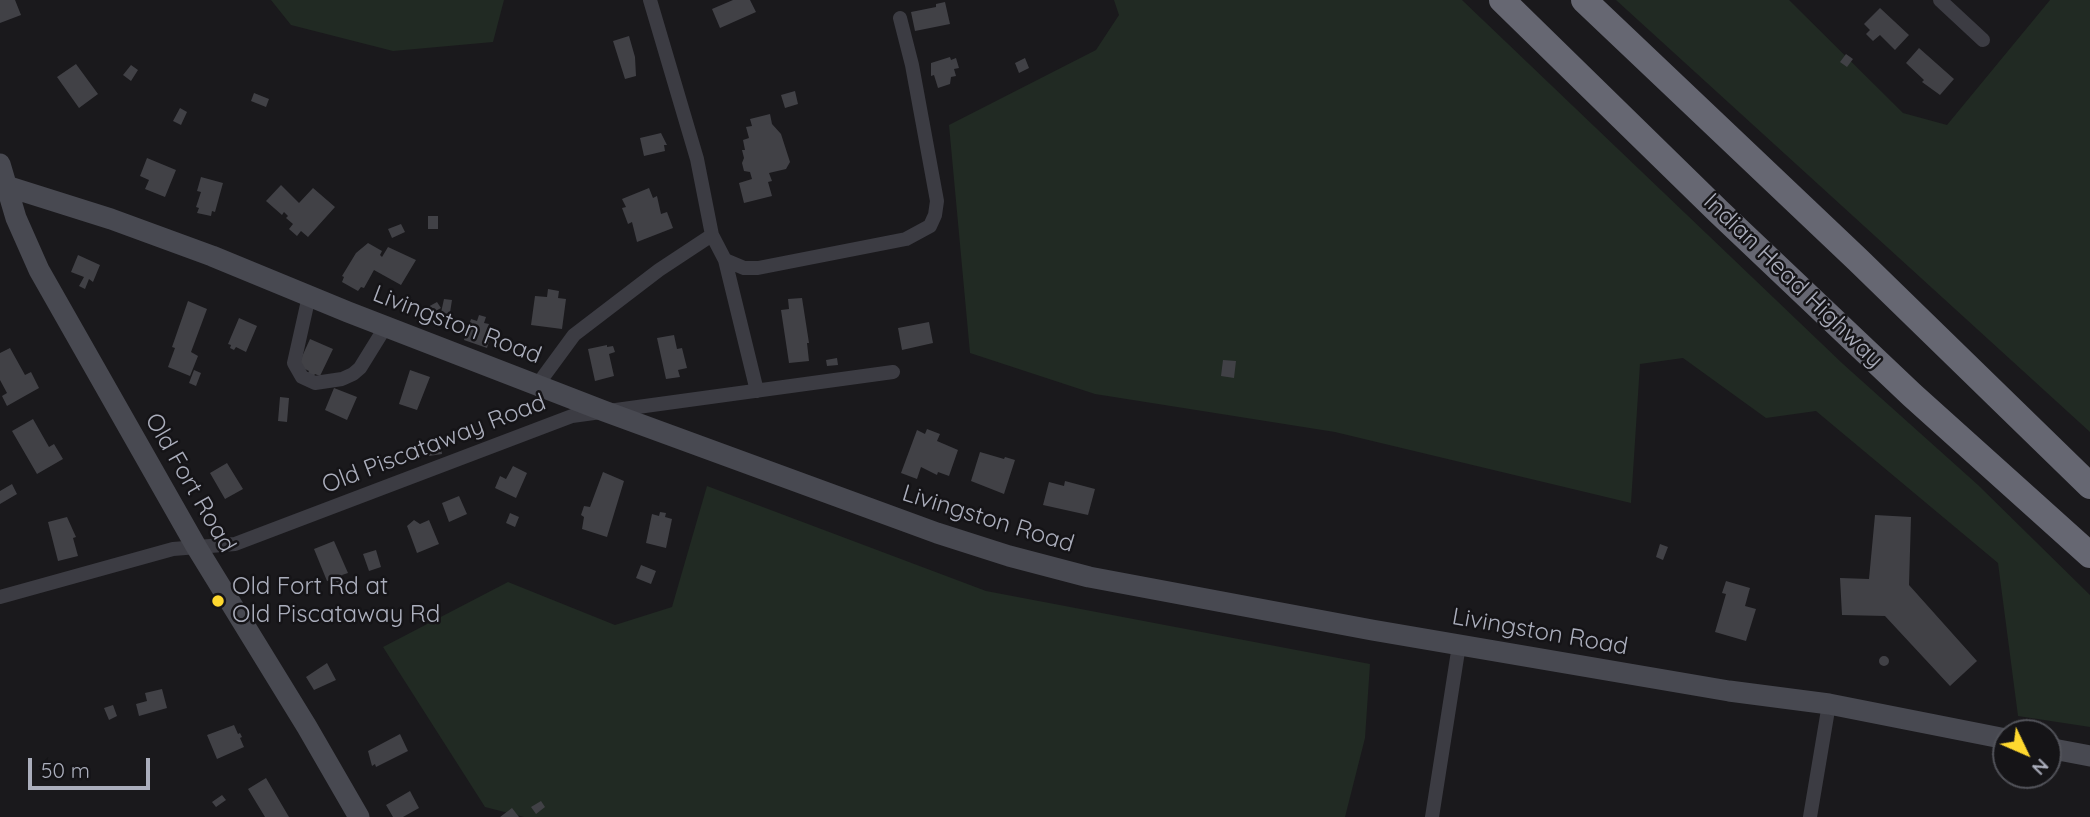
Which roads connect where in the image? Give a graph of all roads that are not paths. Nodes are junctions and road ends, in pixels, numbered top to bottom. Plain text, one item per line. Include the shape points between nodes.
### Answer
1 (650, 0) edge
2 (1503, 0) edge
3 (1584, 0) edge
4 (1940, 0) edge
5 (900, 18) dead end
6 (1983, 40) dead end
7 (0, 163) edge
8 (4, 186) edge
9 (712, 235) junction
10 (725, 260) junction
11 (309, 296) junction
12 (386, 326) junction
13 (893, 372) dead end
14 (538, 384) junction
15 (757, 391) junction
16 (604, 411) junction
17 (2090, 485) edge
18 (197, 548) junction
19 (2090, 555) edge
20 (0, 597) edge
21 (1459, 645) junction
22 (1829, 704) junction
23 (1992, 736) edge
24 (2062, 751) edge
25 (2090, 756) edge
26 (359, 817) edge
27 (1432, 817) edge
28 (1810, 817) edge

1 - 9 street via 697,159
2 - 19 highway, Indian Head Highway via 1912,395
3 - 17 highway
4 - 6 street
5 - 10 street via 937,201 930,226 906,239 758,268
7 - 8 main road, Old Fort Road
8 - 11 main road, Livingston Road via 111,219
8 - 18 main road, Old Fort Road via 39,270
9 - 10 street
9 - 14 street via 574,335
10 - 15 street
11 - 12 main road, Livingston Road
11 - 12 street via 294,363 302,377 315,383 353,374
12 - 14 main road, Livingston Road
13 - 15 street, Old Piscataway Road
14 - 16 main road, Livingston Road
15 - 16 street, Old Piscataway Road
16 - 18 street, Old Piscataway Road via 551,422 235,544
16 - 21 main road, Livingston Road via 1009,556 1089,577
18 - 20 street, Old Piscataway Road via 173,550
18 - 26 main road, Old Fort Road
21 - 22 main road, Livingston Road
21 - 27 street
22 - 23 main road, Livingston Road
22 - 28 street
24 - 25 main road

